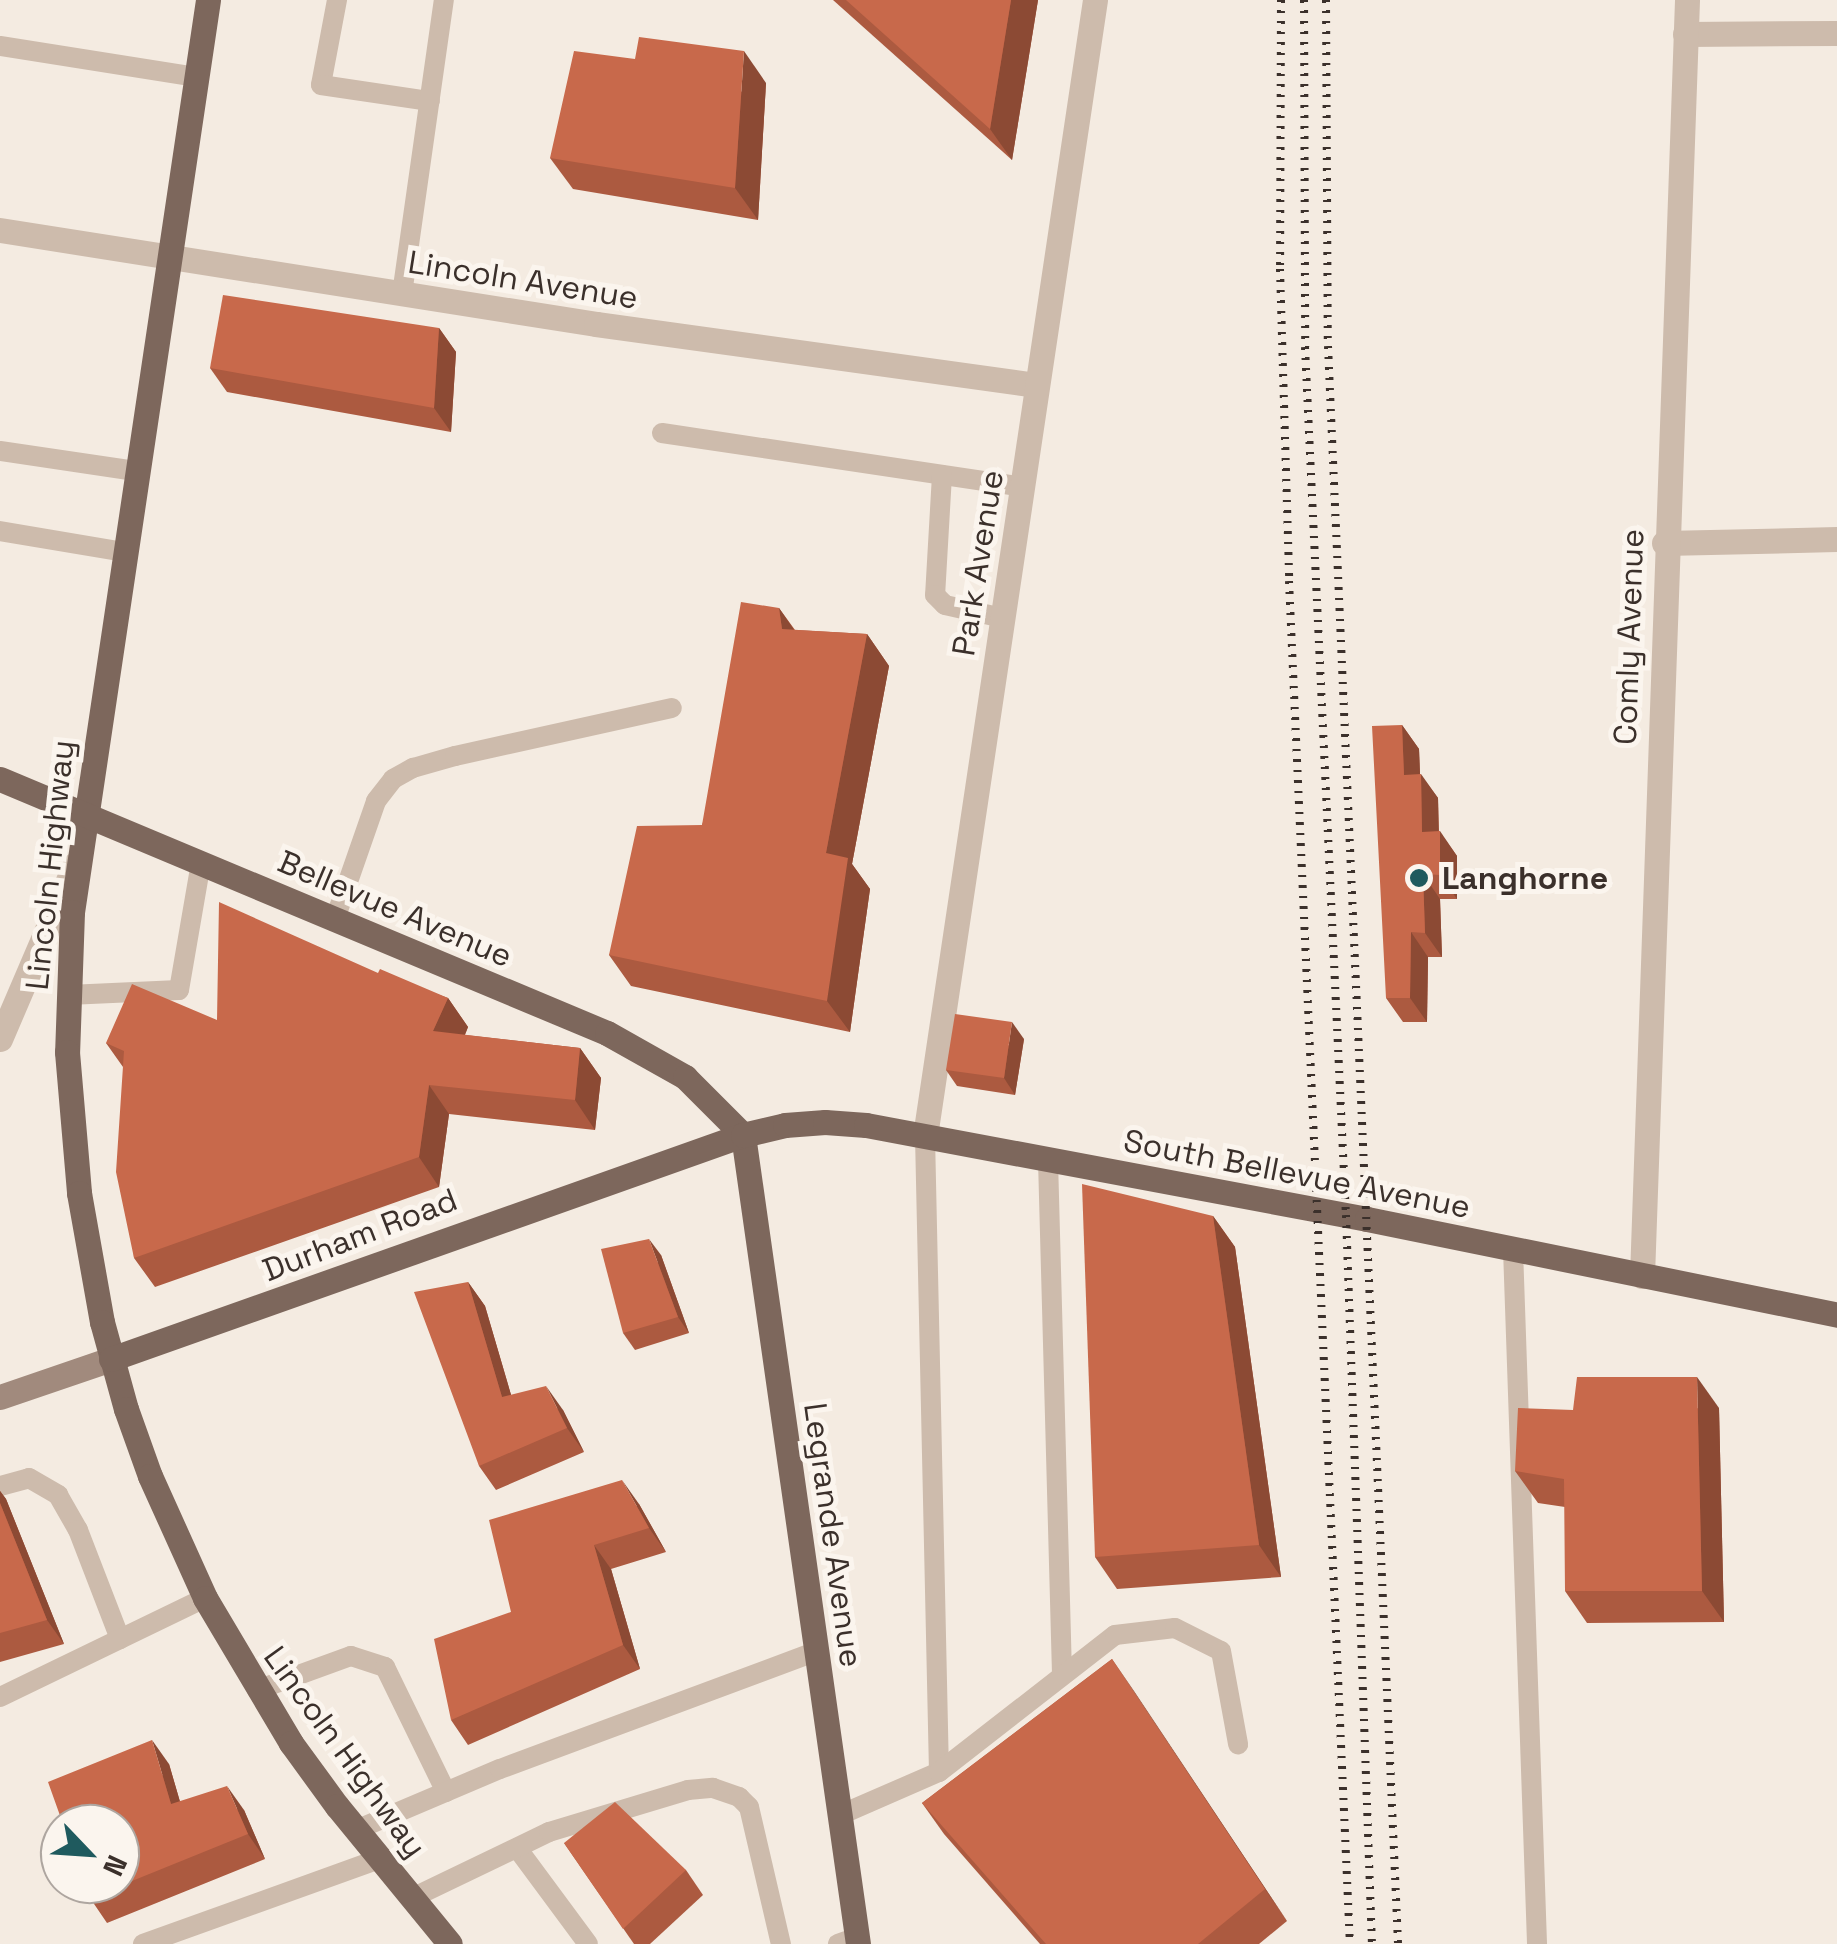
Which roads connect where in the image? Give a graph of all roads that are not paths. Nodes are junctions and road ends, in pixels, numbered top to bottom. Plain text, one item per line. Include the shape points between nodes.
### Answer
1 (208, 0) edge
2 (337, 0) edge
3 (444, 0) edge
4 (1095, 0) edge
5 (1687, 0) edge
6 (1837, 32) edge
7 (1685, 34) junction
8 (0, 46) edge
9 (196, 76) junction
10 (430, 101) junction
11 (0, 230) edge
12 (169, 258) junction
13 (402, 294) junction
14 (1037, 385) junction
15 (662, 433) dead end
16 (0, 451) edge
17 (136, 471) junction
18 (942, 476) junction
19 (1022, 487) junction
20 (0, 531) edge
21 (1837, 539) edge
22 (1664, 543) junction
23 (124, 552) junction
24 (1002, 618) junction
25 (672, 708) dead end
26 (0, 779) edge
27 (84, 814) junction
28 (77, 860) junction
29 (201, 863) junction
30 (335, 919) junction
31 (68, 995) junction
32 (0, 1039) edge
33 (743, 1135) junction
34 (924, 1136) junction
35 (1048, 1160) junction
36 (1513, 1249) junction
37 (1642, 1276) junction
38 (1837, 1315) edge
39 (111, 1359) junction
40 (0, 1398) edge
41 (0, 1486) edge
42 (205, 1598) junction
43 (120, 1639) junction
44 (817, 1651) junction
45 (1062, 1676) junction
46 (257, 1690) junction
47 (0, 1697) edge
48 (1238, 1744) dead end
49 (939, 1772) junction
50 (446, 1792) junction
51 (840, 1815) junction
52 (356, 1830) junction
53 (516, 1848) junction
54 (380, 1859) junction
55 (412, 1898) junction
56 (851, 1942) edge
57 (144, 1944) edge
58 (450, 1944) edge
59 (588, 1944) edge
60 (781, 1944) edge
61 (1536, 1944) edge

1 - 9 main road, Lincoln Highway
2 - 10 lane via 321,85
3 - 10 lane
4 - 14 street, Park Avenue
5 - 7 street, Comly Avenue
6 - 7 street
7 - 22 street, Comly Avenue
8 - 9 lane
9 - 12 main road, Lincoln Highway
10 - 13 lane
11 - 12 street, Lincoln Avenue
12 - 13 street, Lincoln Avenue
12 - 17 main road, Lincoln Highway
13 - 14 street, Lincoln Avenue
14 - 19 street, Park Avenue
15 - 18 lane
16 - 17 lane
17 - 23 main road, Lincoln Highway
18 - 19 lane
18 - 24 lane via 935,595 945,605
19 - 24 street, Park Avenue
20 - 23 lane
21 - 22 street
22 - 37 street, Comly Avenue
23 - 27 main road, Lincoln Highway
24 - 34 street, Park Avenue
25 - 30 lane via 455,756 393,779 376,801
26 - 27 main road, Bellevue Avenue
27 - 28 main road, Lincoln Highway
27 - 29 main road, Bellevue Avenue
28 - 31 main road, Lincoln Highway
28 - 32 street
29 - 30 main road, Bellevue Avenue
29 - 31 lane via 179,990
30 - 33 main road, Bellevue Avenue via 646,1053 684,1077
31 - 39 main road, Lincoln Highway via 74,1157
33 - 34 main road, South Bellevue Avenue via 825,1122
33 - 39 main road, Durham Road
33 - 44 main road, Legrande Avenue
34 - 35 main road, South Bellevue Avenue
34 - 49 lane
35 - 36 main road, South Bellevue Avenue
35 - 45 lane
36 - 37 main road, South Bellevue Avenue
36 - 61 lane
37 - 38 main road, South Bellevue Avenue
39 - 40 main road, Durham Road
39 - 42 main road, Lincoln Highway via 150,1476
41 - 43 lane via 29,1478 58,1496
42 - 43 lane
42 - 46 main road, Lincoln Highway
43 - 47 lane
44 - 50 lane
44 - 51 main road, Legrande Avenue
45 - 48 lane via 1114,1635 1175,1628 1221,1651
45 - 49 lane
46 - 50 lane via 350,1656 385,1667
46 - 52 main road, Lincoln Highway
49 - 51 lane
50 - 52 lane
51 - 56 main road, Legrande Avenue
52 - 54 main road, Lincoln Highway
53 - 55 lane
53 - 59 lane
53 - 60 lane via 688,1790 713,1788 739,1797 757,1827
54 - 55 main road, Lincoln Highway
54 - 57 lane
55 - 58 main road, Lincoln Highway

